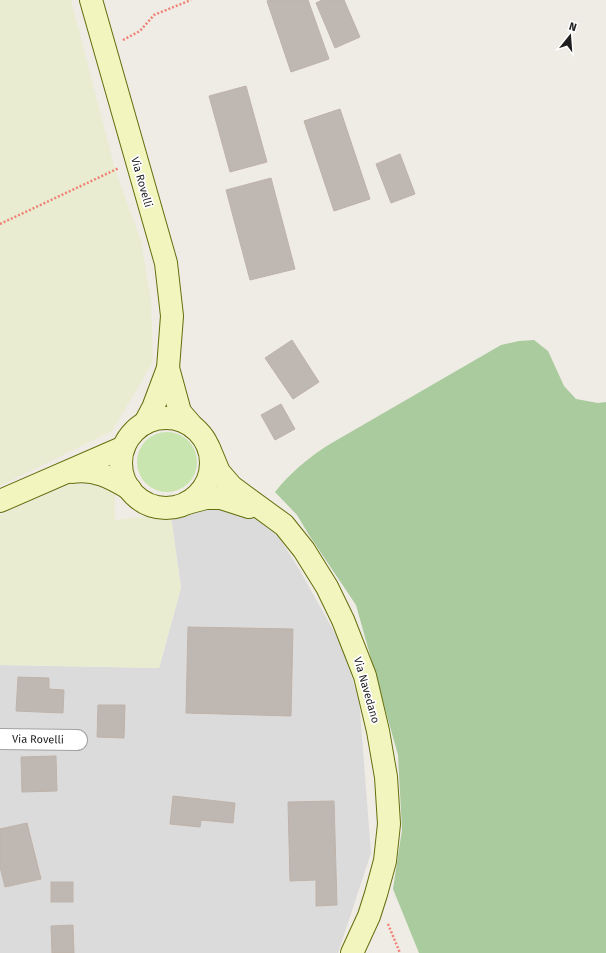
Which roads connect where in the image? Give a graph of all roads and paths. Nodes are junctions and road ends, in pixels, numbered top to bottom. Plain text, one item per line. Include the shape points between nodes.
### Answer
1 (91, 0) edge
2 (191, 0) edge
3 (103, 46) junction
4 (124, 166) dead end
5 (0, 224) edge
6 (168, 368) junction
7 (145, 423) junction
8 (193, 427) junction
9 (124, 447) junction
10 (209, 448) junction
11 (64, 473) junction
12 (130, 489) junction
13 (0, 501) edge
14 (187, 503) junction
15 (266, 512) junction
16 (0, 738) edge
17 (77, 740) dead end
18 (352, 953) edge

1 - 3 street, Via Rovelli
2 - 3 path via 154,15 140,31 127,39
3 - 6 street, Via Rovelli via 166,263 172,316
4 - 5 path
6 - 7 street, Via Rovelli
6 - 8 street, Via Rovelli via 180,412
7 - 8 street via 164,418 175,419
7 - 9 street via 132,433
8 - 10 street
9 - 11 street
9 - 12 street via 121,464
10 - 14 street via 211,464 208,480 196,497
10 - 15 street, Via Navedano via 219,472 232,488
11 - 12 street via 92,471 112,478
11 - 13 street
12 - 14 street via 137,497 156,506 166,508
14 - 15 street via 206,498 220,498
15 - 18 street, Via Navedano via 284,525 304,550 344,620 365,676 378,731 386,777 389,824 385,861 369,916
16 - 17 street, Via Rovelli

